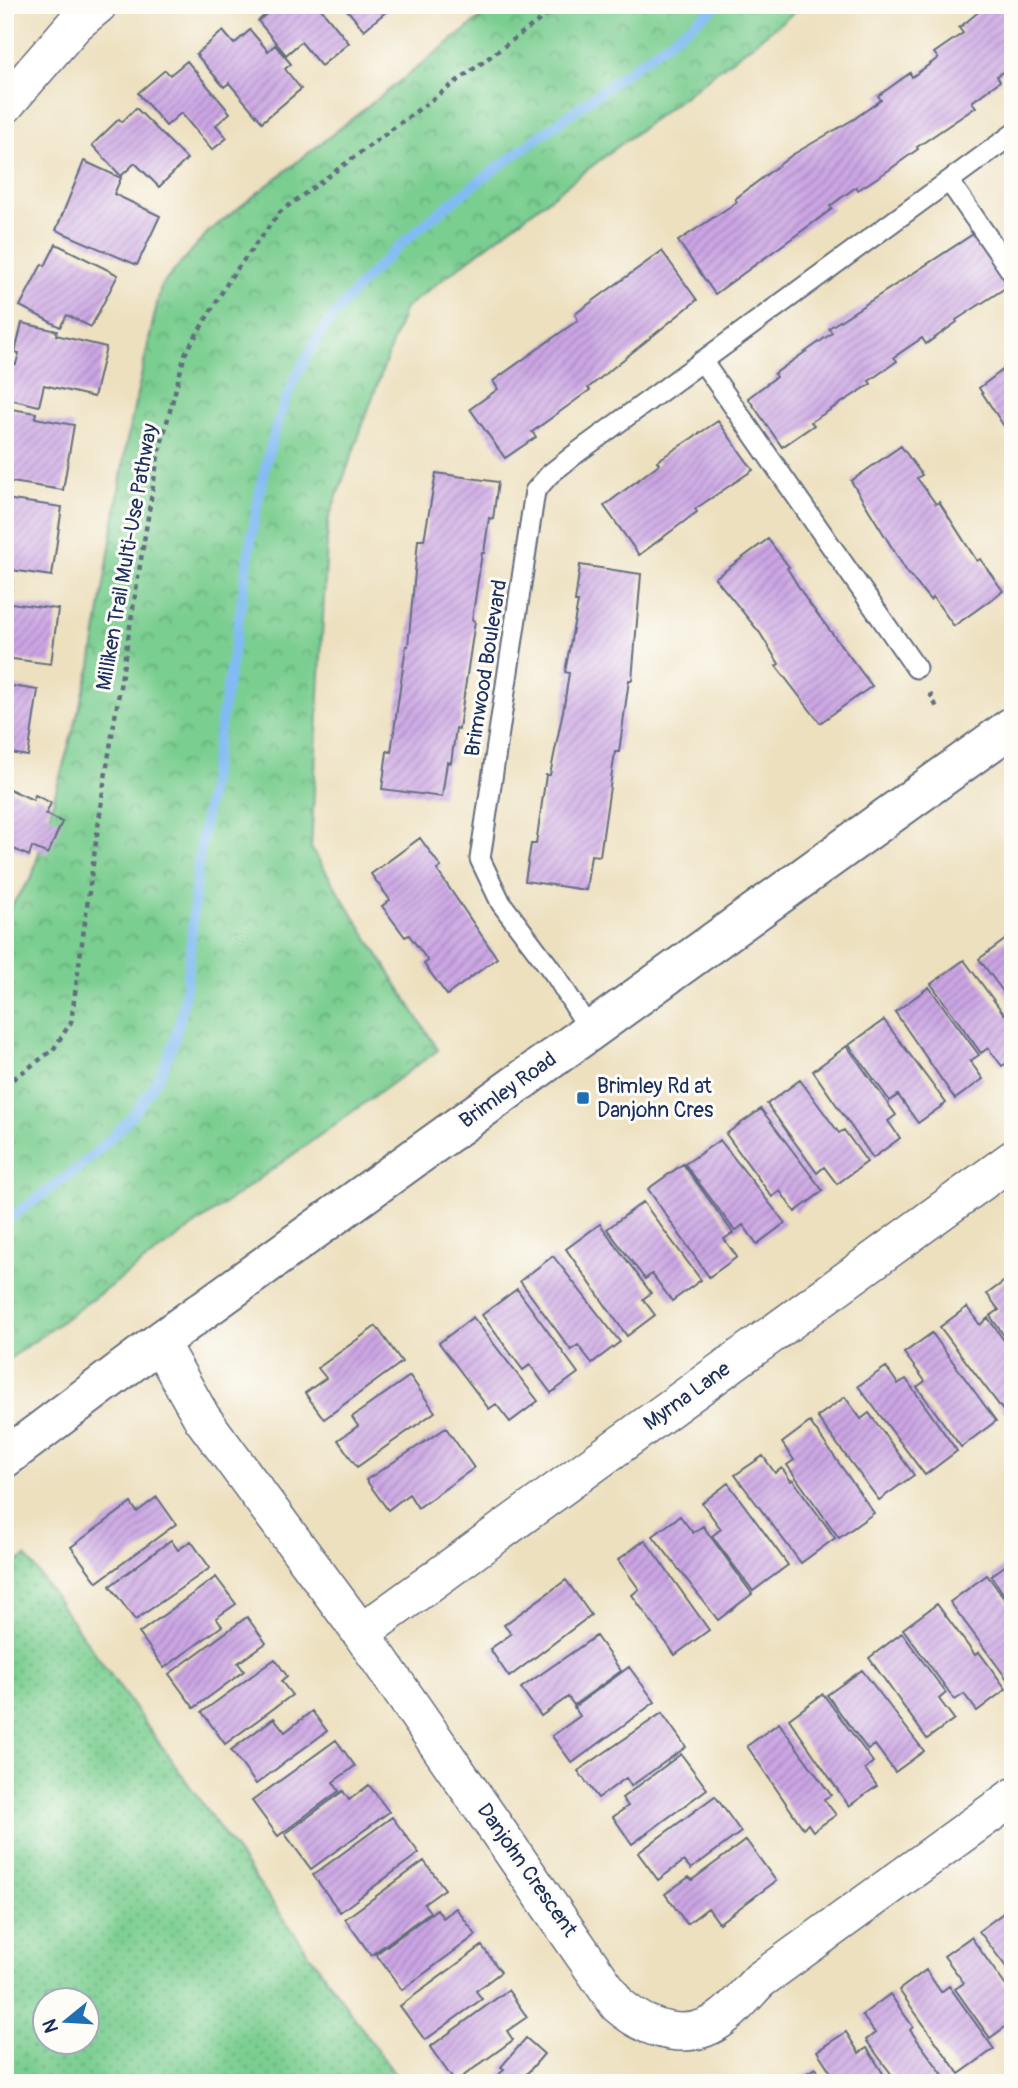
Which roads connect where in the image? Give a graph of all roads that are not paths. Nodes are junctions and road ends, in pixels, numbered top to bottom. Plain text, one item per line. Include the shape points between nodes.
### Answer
1 (98, 5) edge
2 (5, 105) edge
3 (1013, 134) edge
4 (949, 181) junction
5 (1013, 274) edge
6 (702, 361) junction
7 (916, 668) dead end
8 (1013, 726) edge
9 (590, 1031) junction
10 (1013, 1159) edge
11 (159, 1342) junction
12 (5, 1458) edge
13 (361, 1633) junction
14 (1013, 1797) edge

1 - 2 street via 75,24
3 - 4 lane, Brimwood Boulevard
4 - 5 lane
4 - 6 lane, Brimwood Boulevard
6 - 7 lane
6 - 9 lane, Brimwood Boulevard via 550,474 535,491 480,859 501,903
8 - 9 main road, Brimley Road
9 - 11 main road, Brimley Road
10 - 13 street, Myrna Lane
11 - 12 main road, Brimley Road
11 - 13 street, Danjohn Crescent via 202,1418
13 - 14 street, Danjohn Crescent via 618,2005 654,2029 696,2030 725,2016 760,1980

